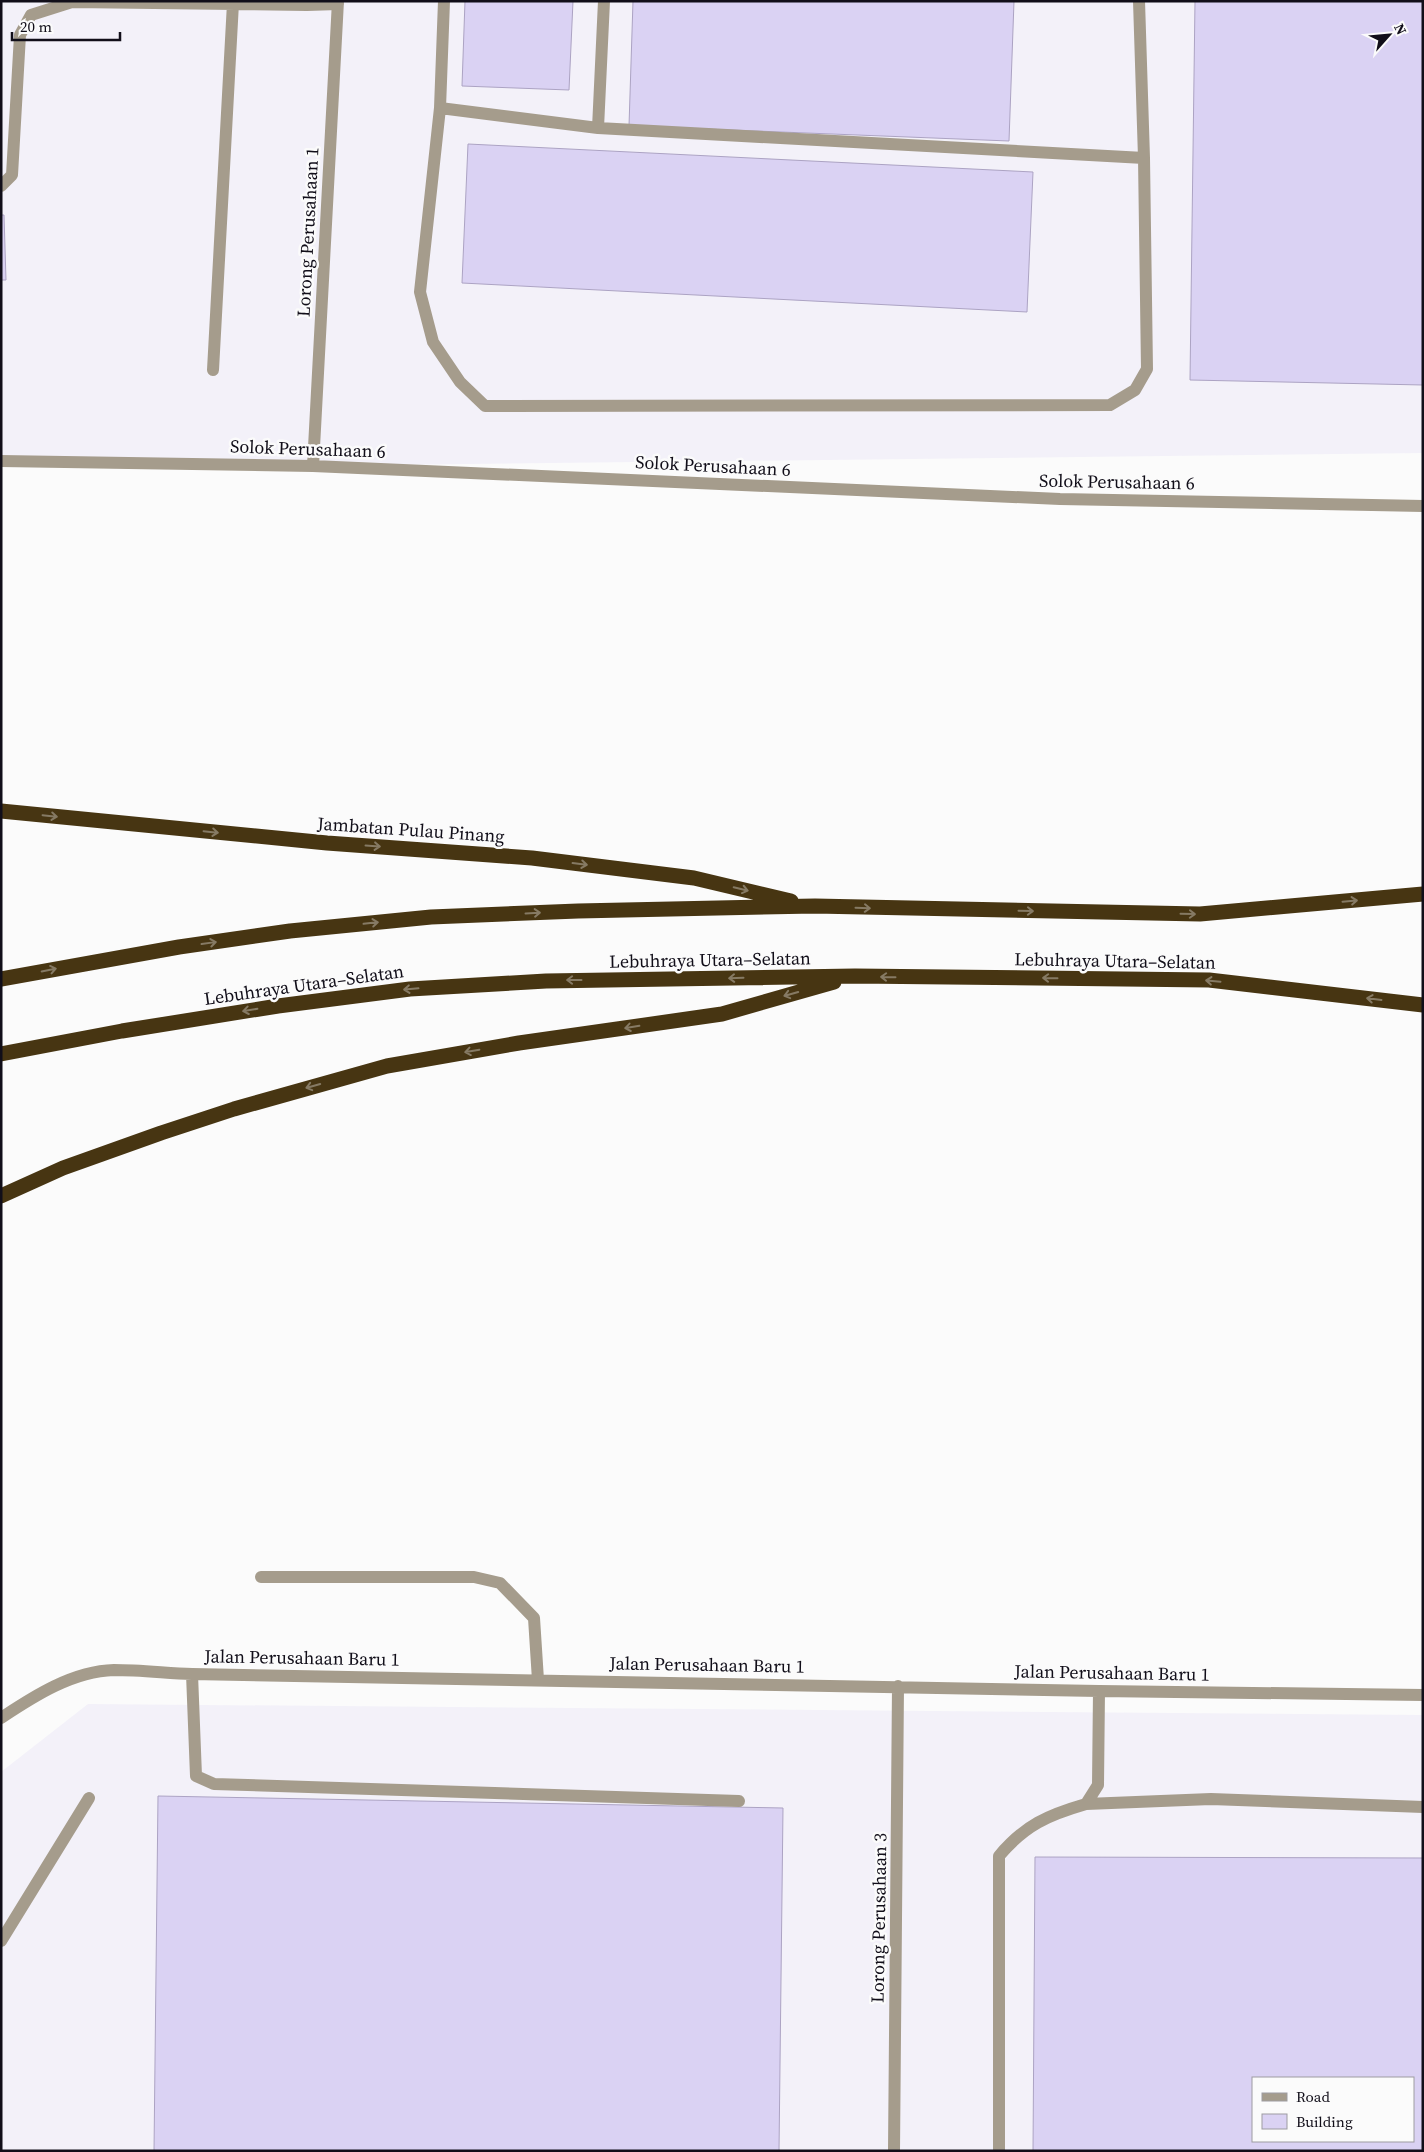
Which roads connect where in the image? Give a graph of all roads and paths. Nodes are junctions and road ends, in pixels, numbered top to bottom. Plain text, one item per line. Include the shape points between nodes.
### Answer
1 (444, 1) edge
2 (604, 1) edge
3 (1139, 1) edge
4 (233, 3) junction
5 (338, 3) edge
6 (440, 108) junction
7 (598, 128) junction
8 (1144, 158) junction
9 (1, 186) edge
10 (213, 370) dead end
11 (1, 461) edge
12 (313, 466) junction
13 (1423, 506) edge
14 (1, 811) edge
15 (1423, 894) edge
16 (814, 906) junction
17 (855, 976) junction
18 (1, 979) edge
19 (1423, 1005) edge
20 (1, 1054) edge
21 (1, 1196) edge
22 (260, 1577) dead end
23 (192, 1674) junction
24 (538, 1680) junction
25 (898, 1686) junction
26 (1099, 1691) junction
27 (1423, 1695) edge
28 (1, 1718) edge
29 (89, 1798) dead end
30 (738, 1800) dead end
31 (1086, 1804) junction
32 (1423, 1807) edge
33 (1, 1941) edge
34 (894, 2151) edge
35 (998, 2151) edge

1 - 6 street
2 - 7 street
3 - 8 street
4 - 5 street
4 - 9 street via 72,2 31,15 20,36 12,175
4 - 10 street
5 - 12 street, Lorong Perusahaan 1
6 - 7 street
6 - 8 street via 420,292 433,342 460,382 484,406 1110,405 1135,390 1147,369
7 - 8 street
11 - 12 street, Solok Perusahaan 6
12 - 13 street, Solok Perusahaan 6 via 1060,499
14 -> 16 highway, Jambatan Pulau Pinang via 327,843 532,858 694,878
16 -> 15 highway via 1200,914
18 -> 16 highway via 290,931 431,917
19 -> 17 highway, Lebuhraya Utara–Selatan via 1209,980
17 -> 20 highway, Lebuhraya Utara–Selatan via 546,981 410,989 268,1007
17 -> 21 highway via 722,1014 387,1066 243,1106 161,1133 63,1168
22 - 24 street via 474,1577 500,1583 534,1618
23 - 24 street, Jalan Perusahaan Baru 1
23 - 28 street, Jalan Perusahaan Baru 1 via 112,1670 78,1676 33,1697
23 - 30 street via 196,1776 214,1784
24 - 25 street, Jalan Perusahaan Baru 1
25 - 26 street, Jalan Perusahaan Baru 1
25 - 34 street, Lorong Perusahaan 3
26 - 27 street, Jalan Perusahaan Baru 1
26 - 31 street via 1098,1785
29 - 33 street
31 - 32 street via 1212,1799
31 - 35 street via 1052,1814 1025,1830 999,1856

